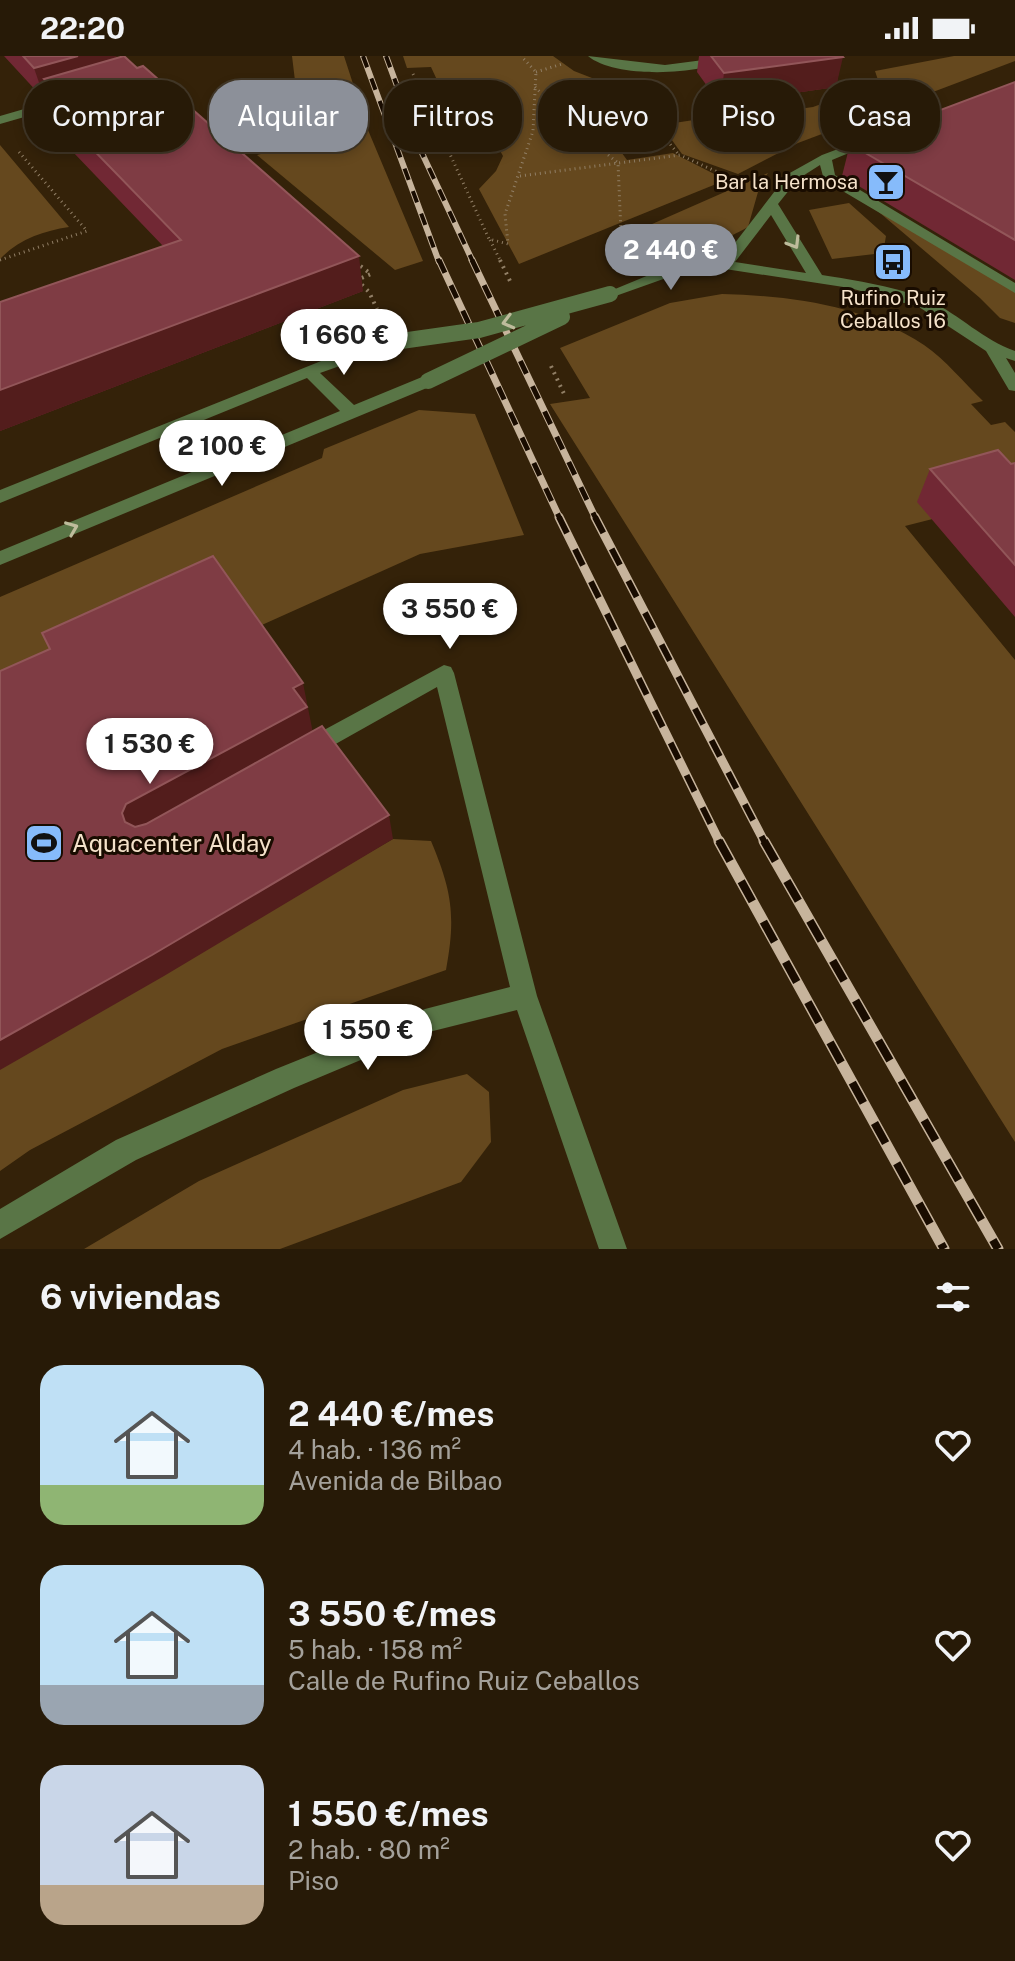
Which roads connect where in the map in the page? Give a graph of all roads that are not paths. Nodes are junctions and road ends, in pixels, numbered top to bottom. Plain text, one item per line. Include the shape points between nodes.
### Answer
1 (594, 56) edge
2 (728, 56) edge
3 (24, 113) edge
4 (0, 120) edge
5 (843, 152) edge
6 (825, 159) junction
7 (772, 206) junction
8 (725, 265) junction
9 (817, 279) junction
10 (1015, 289) edge
11 (610, 294) junction
12 (992, 348) junction
13 (1015, 356) edge
14 (309, 371) junction
15 (1015, 386) edge
16 (351, 412) junction
17 (0, 497) edge
18 (0, 558) edge
19 (282, 763) edge
20 (525, 996) junction
21 (0, 1225) edge
22 (613, 1249) edge

1 - 2 street via 659,70 685,69
3 - 4 street
5 - 6 street
6 - 7 street via 784,185
6 - 10 street via 829,177
7 - 8 street
7 -> 9 street
8 - 9 street
8 - 11 street via 666,273
9 - 12 street via 924,304
11 -> 14 street, bridge via 479,330 394,342
11 - 16 street, bridge
12 - 13 street
12 - 15 street
14 - 16 street
14 - 17 street
18 -> 16 street
19 - 20 street via 444,673
20 - 21 street via 425,1021 285,1078 126,1150
20 - 22 street

